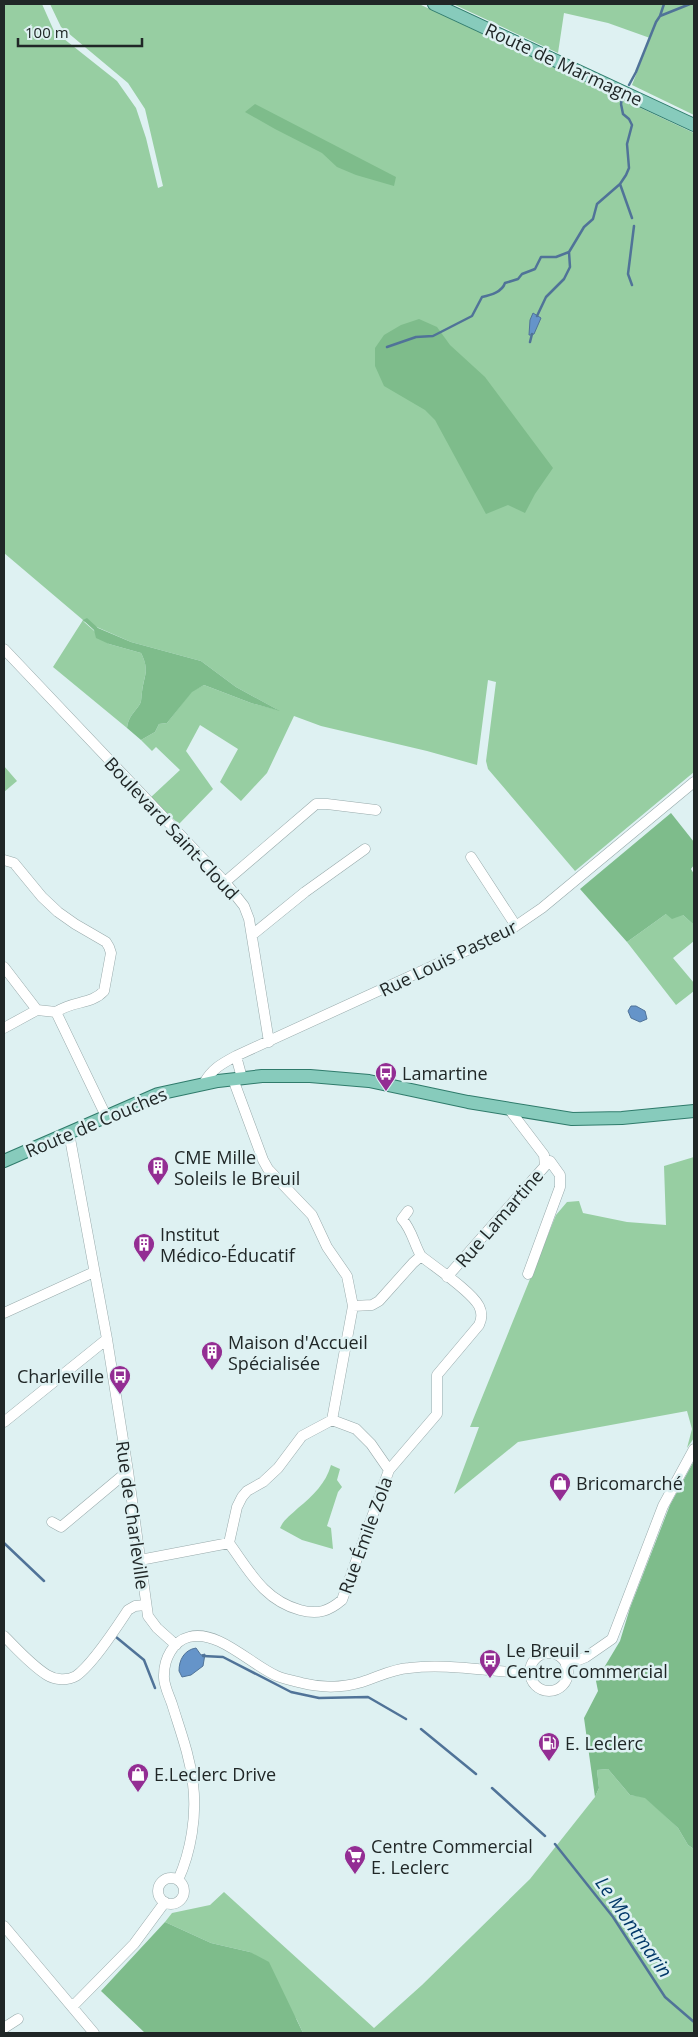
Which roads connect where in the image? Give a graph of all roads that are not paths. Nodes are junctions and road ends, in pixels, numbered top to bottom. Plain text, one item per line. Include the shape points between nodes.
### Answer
1 (434, 4) edge
2 (694, 125) edge
3 (4, 649) edge
4 (694, 782) edge
5 (376, 810) dead end
6 (365, 849) dead end
7 (471, 857) dead end
8 (4, 860) edge
9 (225, 882) junction
10 (516, 926) junction
11 (252, 935) junction
12 (4, 968) edge
13 (37, 1010) junction
14 (56, 1012) junction
15 (4, 1028) edge
16 (269, 1042) junction
17 (231, 1059) junction
18 (237, 1078) junction
19 (218, 1081) junction
20 (204, 1083) junction
21 (509, 1109) junction
22 (694, 1111) edge
23 (106, 1116) junction
24 (69, 1133) junction
25 (546, 1161) junction
26 (4, 1162) edge
27 (408, 1211) dead end
28 (422, 1256) junction
29 (94, 1272) junction
30 (528, 1274) dead end
31 (447, 1277) junction
32 (353, 1306) junction
33 (4, 1313) edge
34 (107, 1339) junction
35 (332, 1420) junction
36 (4, 1422) edge
37 (694, 1449) edge
38 (389, 1470) junction
39 (128, 1471) junction
40 (52, 1522) dead end
41 (229, 1543) junction
42 (140, 1560) junction
43 (146, 1605) junction
44 (4, 1636) edge
45 (176, 1645) junction
46 (566, 1664) junction
47 (530, 1673) junction
48 (178, 1880) junction
49 (165, 1902) junction
50 (4, 1926) edge
51 (72, 2007) junction
52 (18, 2020) dead end
53 (4, 2028) edge
54 (94, 2033) edge

1 - 2 main road, Route de Marmagne
3 - 9 street, Boulevard Saint-Cloud
4 - 10 street, Rue Louis Pasteur via 548,904
5 - 9 street via 316,804
6 - 11 street
7 - 10 street
8 - 14 street via 14,863 58,912 109,946 111,953 104,991 92,1000 73,1003
9 - 11 street, Boulevard Saint-Cloud via 244,906
10 - 16 street, Rue Louis Pasteur via 489,942
11 - 16 street, Boulevard Saint-Cloud
12 - 13 street
13 - 14 street
13 - 15 street
14 - 23 street
16 - 17 street, Rue Louis Pasteur
17 - 18 street
17 - 19 street
17 - 20 street, Rue Louis Pasteur via 218,1065
18 - 19 main road, Route de Couches
18 - 21 main road, Route de Couches via 282,1075 351,1079
18 - 32 street via 263,1160 312,1215 327,1247 347,1276
19 - 20 main road, Route de Couches
20 - 23 main road, Route de Couches via 158,1094
21 - 22 main road, Route de Couches via 587,1120
21 - 25 street, Rue Lamartine via 540,1147
23 - 24 main road, Route de Couches
24 - 26 main road, Route de Couches
24 - 29 street, Rue de Charleville
25 - 30 street via 550,1161 560,1175 560,1186
25 - 31 street, Rue Lamartine via 543,1171
27 - 28 street, Rue Émile Zola via 402,1219 410,1227
28 - 31 street, Rue Émile Zola
28 - 32 street via 379,1302
29 - 33 street
29 - 34 street, Rue de Charleville
31 - 38 street, Rue Émile Zola via 478,1305 482,1319 437,1376 437,1414
32 - 35 street
34 - 36 street
34 - 39 street, Rue de Charleville
35 - 38 street via 356,1429
35 - 41 street via 302,1436 278,1468 247,1491 237,1507
37 - 46 street via 663,1506 612,1639 586,1657
38 - 41 street, Rue Émile Zola via 345,1594 332,1609 312,1613 281,1604 267,1592
39 - 40 street via 61,1527
39 - 42 street, Rue de Charleville
41 - 42 street
42 - 43 street, Rue de Charleville
43 - 44 street via 128,1610 87,1665 69,1679 46,1675
43 - 45 street, Rue de Charleville via 148,1616 157,1628
45 - 47 street via 188,1637 201,1635 221,1642 277,1676 325,1687 361,1682 408,1668
45 - 48 street via 166,1660 163,1677 190,1762 194,1785 188,1854
46 - 47 street via 559,1656 545,1653 532,1662
46 - 47 street via 566,1679 555,1690 538,1687 532,1682
48 - 49 street via 183,1886 183,1898 177,1903
48 - 49 street via 170,1878 160,1884 159,1896
49 - 51 street via 134,1944
50 - 51 street
51 - 54 street
52 - 53 street

